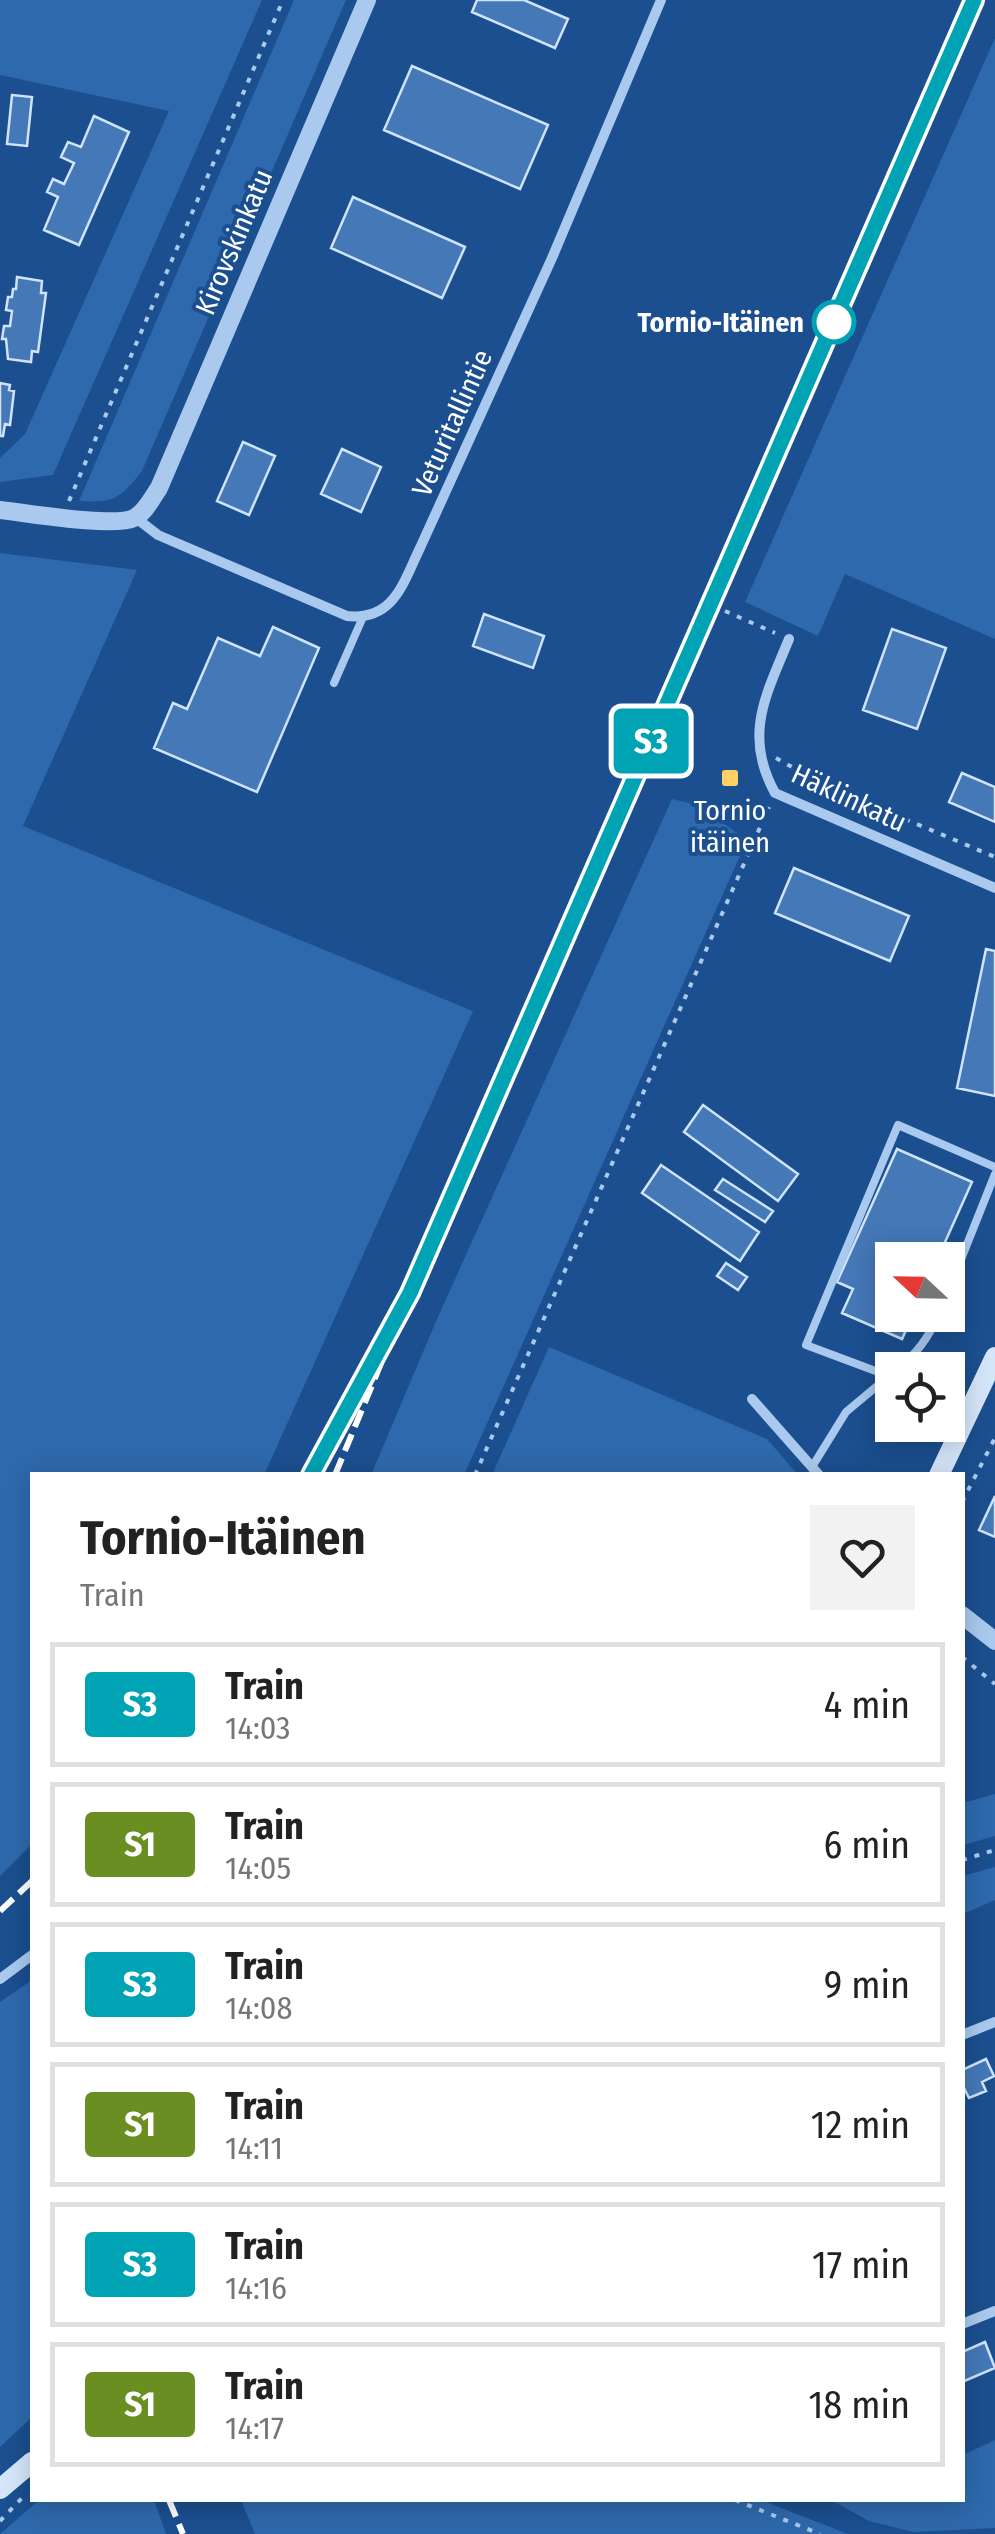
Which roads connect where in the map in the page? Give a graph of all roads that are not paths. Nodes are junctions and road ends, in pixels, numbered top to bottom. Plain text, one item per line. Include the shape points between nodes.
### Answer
1 (368, 0) edge
2 (661, 0) edge
3 (0, 510) edge
4 (142, 511) junction
5 (363, 618) junction
6 (788, 640) road end
7 (334, 683) dead end
8 (995, 888) edge
9 (995, 1166) edge
10 (995, 1174) edge
11 (965, 1249) edge
12 (995, 1357) edge
13 (875, 1367) edge
14 (875, 1387) edge
15 (752, 1400) dead end
16 (816, 1471) edge
17 (941, 1472) edge
18 (965, 1618) edge
19 (995, 1641) edge
20 (30, 1956) edge
21 (0, 1978) edge
22 (995, 2022) edge
23 (965, 2034) edge
24 (995, 2311) edge
25 (965, 2323) edge
26 (30, 2464) edge
27 (0, 2489) edge

1 - 4 street, Kirovskinkatu via 158,488
2 - 5 street, Veturitallintie via 420,548 390,602
3 - 4 street via 116,522
4 - 5 street via 158,535
5 - 7 lane
6 - 8 street, Häklinkatu via 760,712 759,748 775,793
9 - 13 lane via 898,1125 806,1344
10 - 11 lane
12 - 17 main road
14 - 16 lane via 846,1412
15 - 16 street
18 - 19 street
20 - 21 street
22 - 23 street
24 - 25 street
26 - 27 main road

